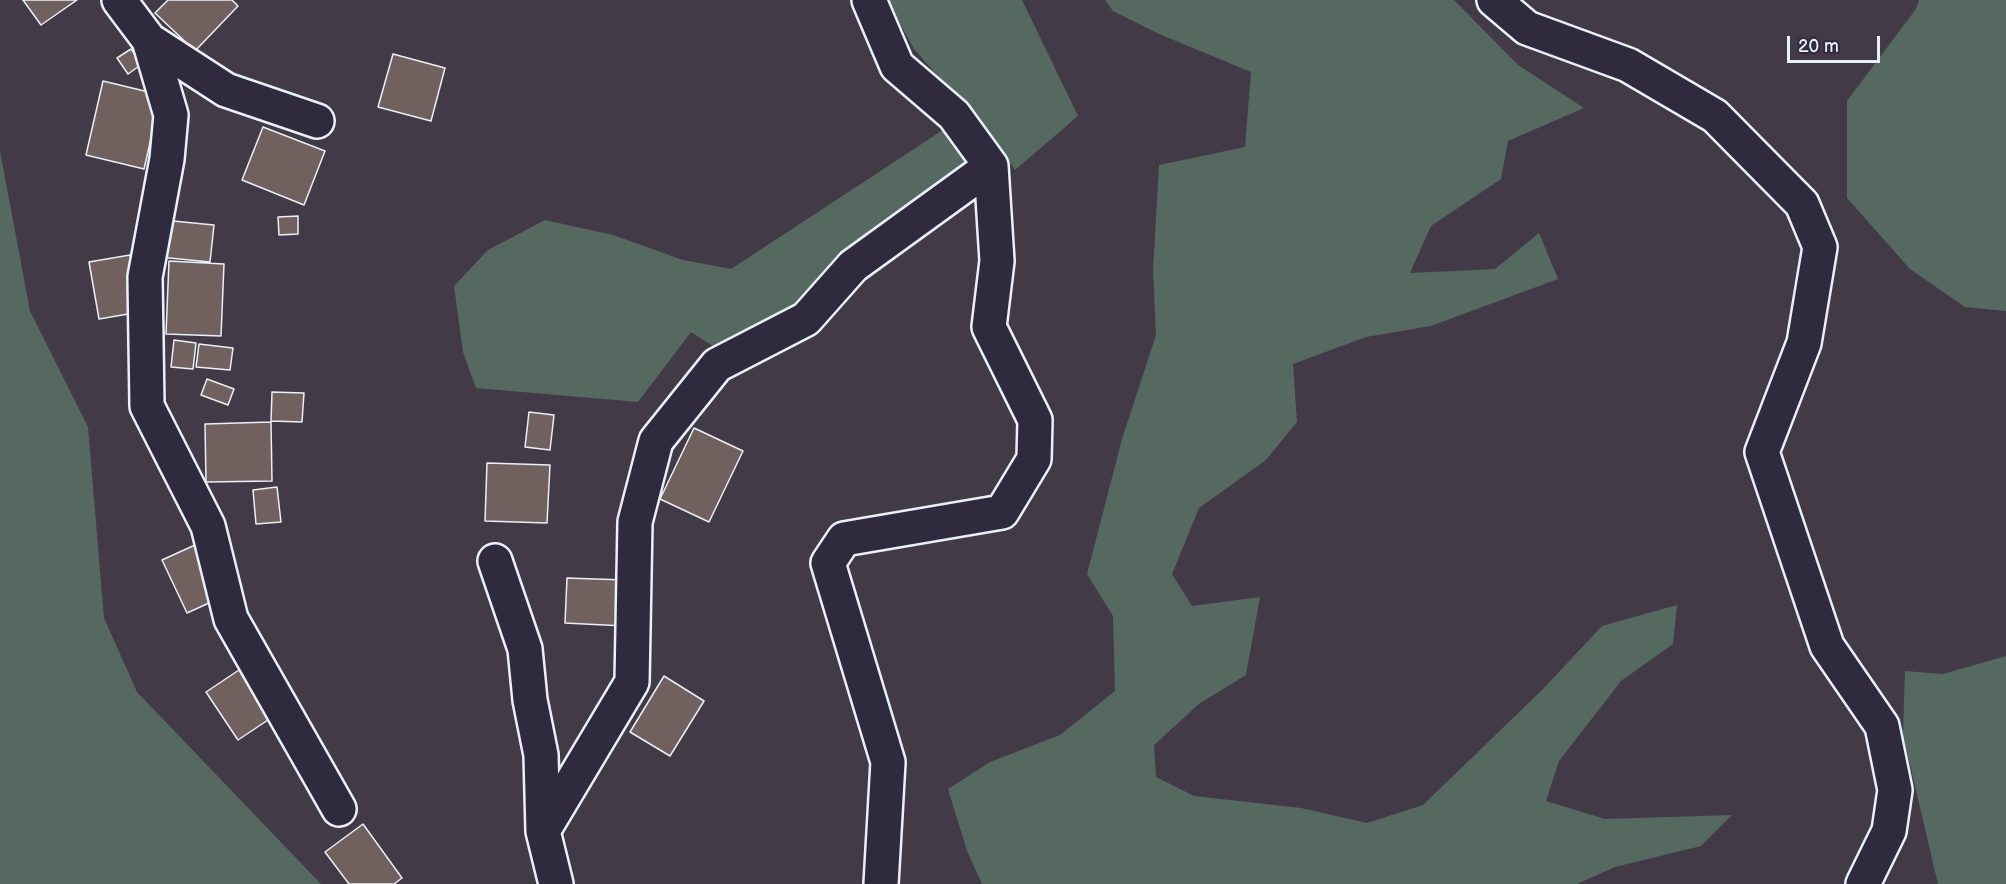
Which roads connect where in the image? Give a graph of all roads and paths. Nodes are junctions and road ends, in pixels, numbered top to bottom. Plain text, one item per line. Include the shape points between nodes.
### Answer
1 (119, 0) edge
2 (869, 0) edge
3 (1494, 0) edge
4 (149, 40) junction
5 (317, 121) dead end
6 (991, 166) junction
7 (495, 561) dead end
8 (339, 809) dead end
9 (543, 831) junction
10 (556, 884) edge
11 (881, 884) edge
12 (1863, 884) edge

1 - 4 street
2 - 6 street via 897,66 954,115
3 - 12 street via 1527,28 1628,65 1715,116 1802,204 1820,248 1804,343 1762,452 1827,646 1882,726 1895,790 1889,831
4 - 5 street via 225,90
4 - 8 street via 171,115 167,159 145,277 147,406 208,526 231,619
6 - 9 street via 853,266 806,319 717,365 656,441 635,522 632,682
6 - 11 street via 997,261 989,327 1035,420 1034,459 1002,512 844,539 828,563 888,762
7 - 9 street via 525,649 541,754
9 - 10 street

